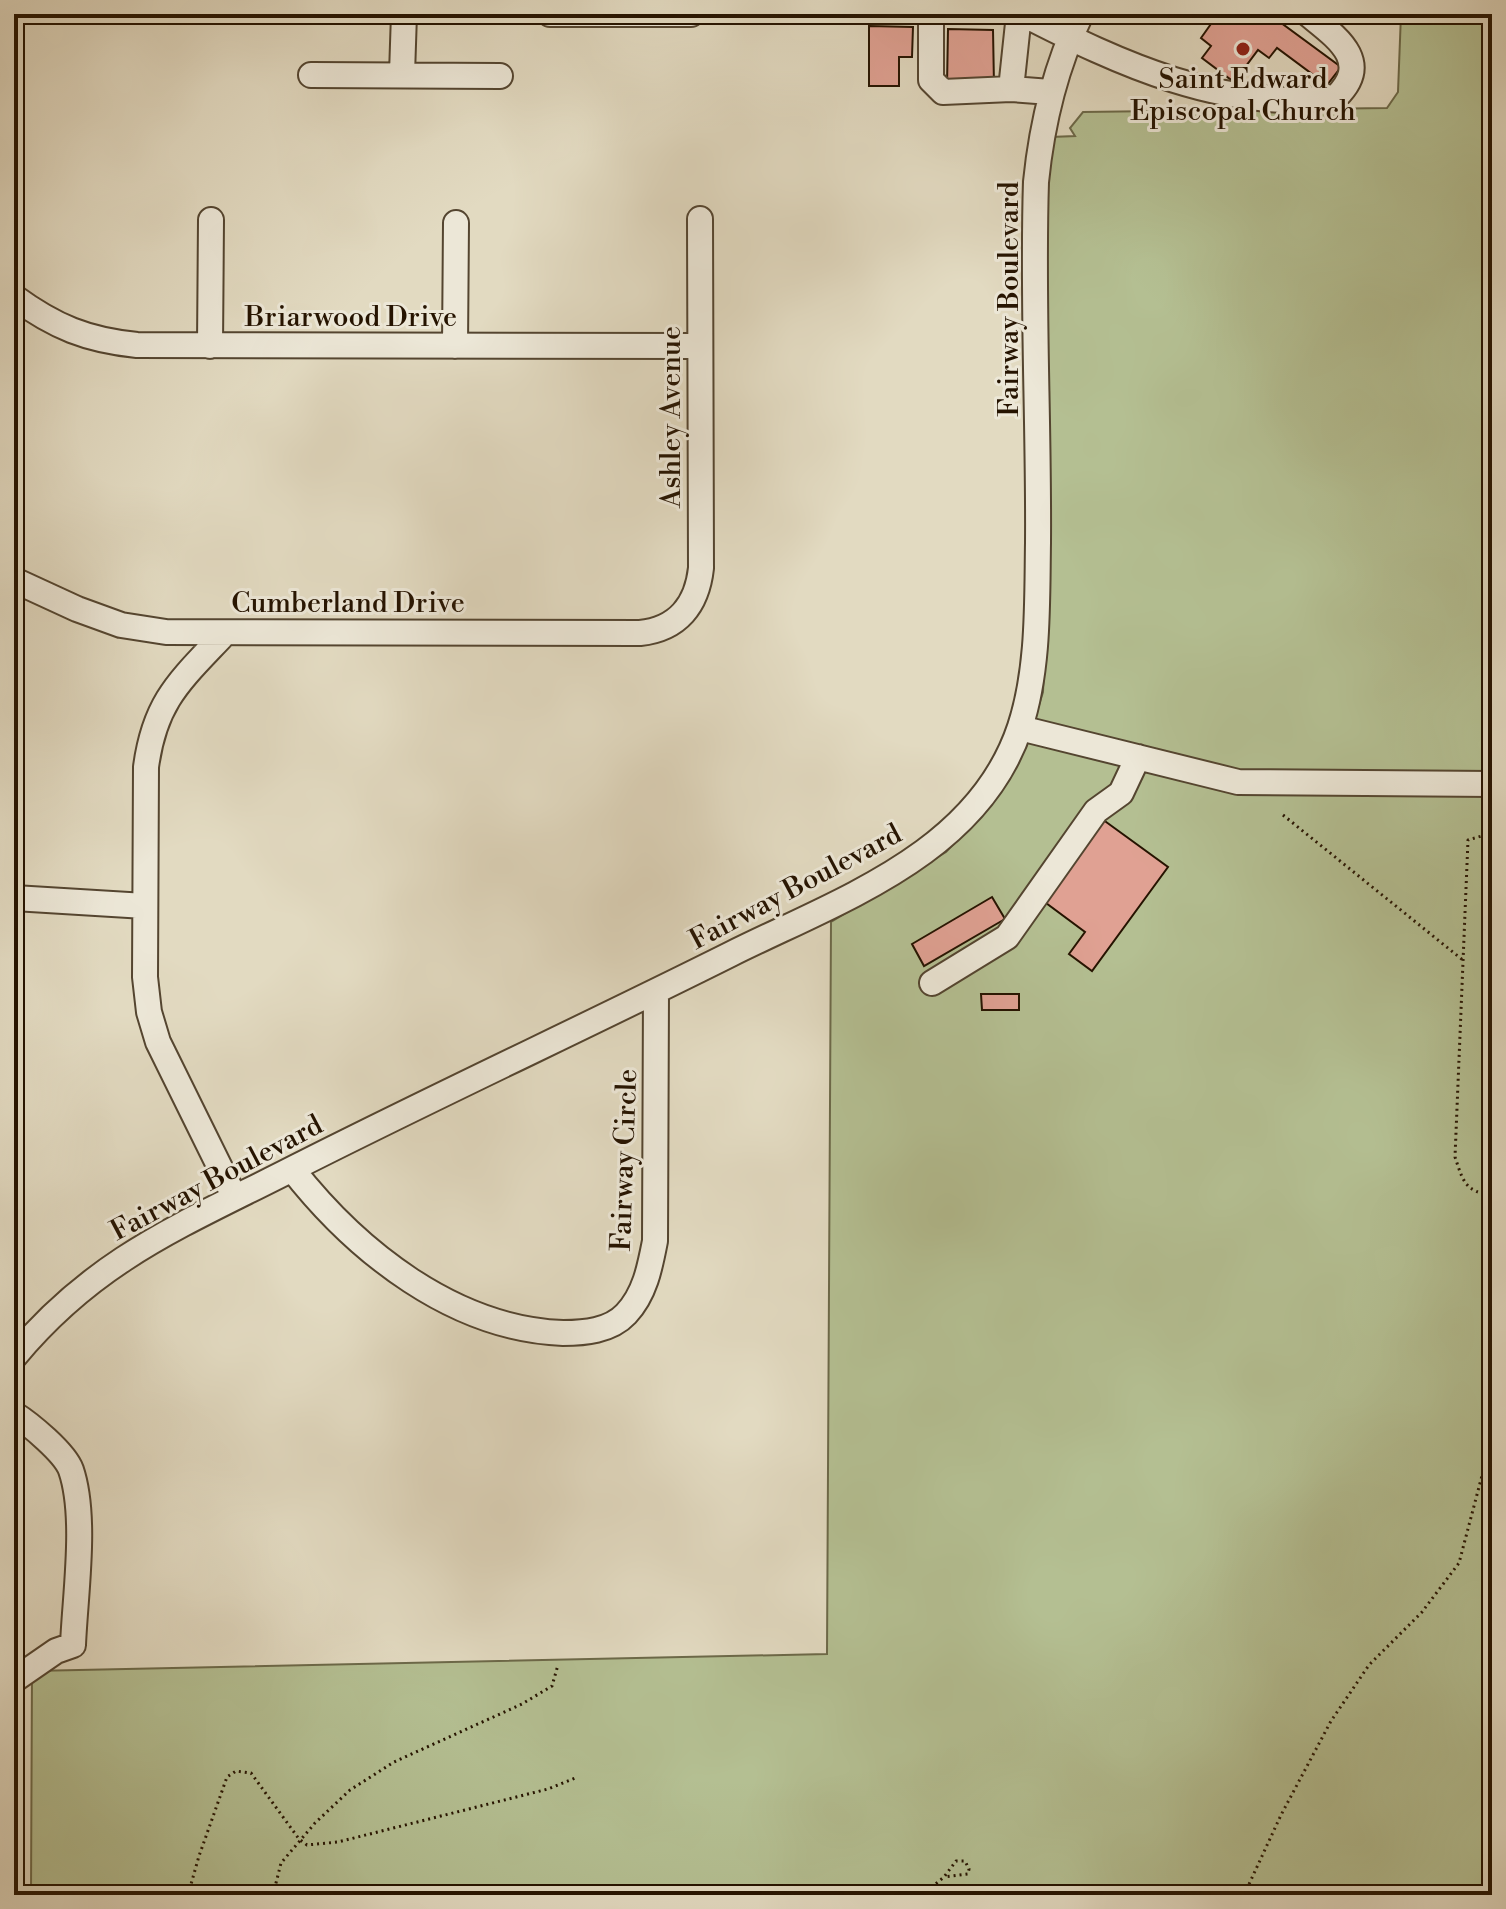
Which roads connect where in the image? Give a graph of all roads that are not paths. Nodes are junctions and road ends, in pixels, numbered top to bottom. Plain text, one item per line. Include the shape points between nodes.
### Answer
1 (404, 14) edge
2 (550, 14) edge
3 (691, 14) edge
4 (931, 14) edge
5 (1021, 14) edge
6 (1081, 14) edge
7 (1308, 14) edge
8 (1070, 38) junction
9 (402, 74) junction
10 (311, 75) dead end
11 (500, 76) dead end
12 (1011, 89) junction
13 (1050, 92) junction
14 (700, 219) dead end
15 (211, 220) dead end
16 (456, 223) dead end
17 (14, 297) edge
18 (210, 346) junction
19 (455, 346) junction
20 (700, 346) junction
21 (14, 580) edge
22 (685, 613) joint
23 (225, 633) junction
24 (1020, 728) junction
25 (1138, 757) junction
26 (1492, 784) edge
27 (14, 898) edge
28 (145, 906) junction
29 (932, 983) dead end
30 (656, 992) junction
31 (292, 1169) junction
32 (234, 1196) junction
33 (14, 1357) edge
34 (14, 1414) edge
35 (14, 1680) edge

1 - 9 street
2 - 3 street
4 - 12 street via 931,80 943,92
5 - 8 street
5 - 12 street
6 - 8 street, Fairway Boulevard
7 - 8 street via 1340,40 1351,57 1348,86 1336,97 1249,97 1169,79
8 - 13 street, Fairway Boulevard
9 - 10 street
9 - 11 street
12 - 13 street
13 - 24 street, Fairway Boulevard via 1035,214 1037,575 1033,654
14 - 20 street, Ashley Avenue
15 - 18 street
16 - 19 street
17 - 18 street, Briarwood Drive via 45,320 105,342
18 - 19 street, Briarwood Drive
19 - 20 street, Briarwood Drive
20 - 22 street, Ashley Avenue via 701,568
21 - 23 street, Cumberland Drive via 121,625
22 - 23 street, Cumberland Drive via 665,627 640,633
23 - 28 street via 182,679 155,720 146,767
24 - 25 street
24 - 30 street, Fairway Boulevard via 983,793 931,848 855,894
25 - 26 street via 1238,782
25 - 29 street via 1121,793 1096,811 1007,937
27 - 28 street
28 - 32 street via 145,977 158,1042
30 - 31 street, Fairway Boulevard
30 - 31 street, Fairway Circle via 655,1241 638,1298 610,1327 546,1332 460,1309 371,1250
31 - 32 street, Fairway Boulevard
32 - 33 street, Fairway Boulevard via 158,1236 87,1284
34 - 35 street via 70,1467 78,1544 73,1645

